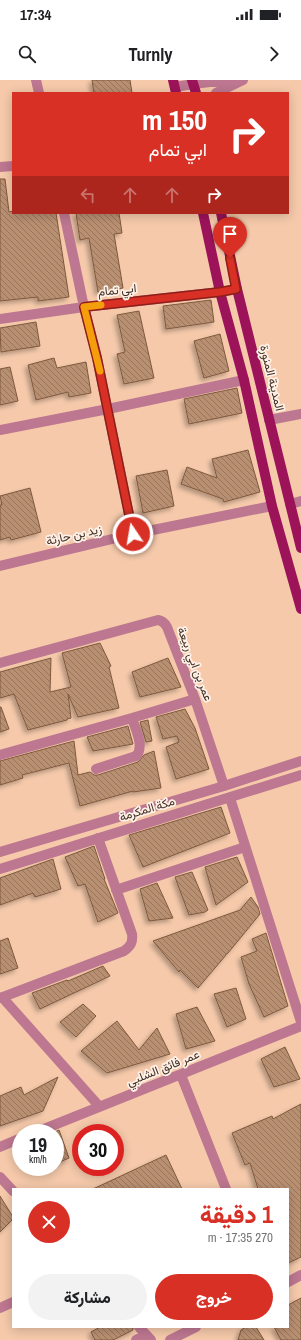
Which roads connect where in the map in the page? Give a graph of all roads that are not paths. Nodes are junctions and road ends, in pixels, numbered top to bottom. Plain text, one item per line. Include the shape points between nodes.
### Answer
1 (36, 80) edge
2 (227, 80) edge
3 (243, 80) edge
4 (194, 86) edge
5 (174, 87) edge
6 (39, 92) edge
7 (218, 92) edge
8 (12, 166) edge
9 (0, 167) edge
10 (64, 214) edge
11 (203, 214) edge
12 (221, 214) edge
13 (236, 289) junction
14 (220, 292) junction
15 (84, 307) junction
16 (0, 318) edge
17 (244, 380) junction
18 (108, 410) junction
19 (301, 414) edge
20 (269, 420) junction
21 (0, 430) edge
22 (301, 501) edge
23 (290, 504) junction
24 (272, 506) junction
25 (133, 534) junction
26 (301, 548) edge
27 (0, 566) edge
28 (301, 609) edge
29 (0, 663) edge
30 (195, 699) junction
31 (132, 718) junction
32 (0, 755) edge
33 (301, 761) edge
34 (96, 769) dead end
35 (301, 775) edge
36 (224, 786) junction
37 (230, 798) junction
38 (98, 838) junction
39 (246, 847) junction
40 (0, 852) edge
41 (0, 869) edge
42 (116, 890) junction
43 (1, 997) edge
44 (301, 1022) edge
45 (301, 1026) edge
46 (181, 1075) junction
47 (99, 1106) junction
48 (56, 1124) edge
49 (12, 1142) edge
50 (0, 1147) edge
51 (0, 1177) edge
52 (226, 1188) edge
53 (12, 1190) edge
54 (301, 1275) edge
55 (289, 1281) edge
56 (12, 1302) edge
57 (0, 1308) edge
58 (140, 1328) edge
59 (194, 1328) edge
60 (149, 1338) edge
61 (136, 1340) edge
62 (170, 1340) edge

1 - 6 street
2 - 4 street
3 - 7 street
4 - 5 street
8 - 9 street
10 - 15 street
11 - 14 main road
12 - 13 main road, المدينة المنورة
13 - 14 street, ابي تمام
13 - 20 main road, المدينة المنورة
14 - 15 street, ابي تمام
14 - 17 main road
15 - 16 street, ابي تمام
15 - 18 street
17 - 18 street
17 - 24 main road
18 - 21 street
18 - 25 street
19 - 20 street
20 - 23 main road, المدينة المنورة
22 - 23 street
23 - 26 main road, المدينة المنورة
24 - 25 street, زيد بن حارثة
24 - 28 main road
25 - 27 street, زيد بن حارثة
29 - 30 street, عمر بن ابي ربيعة via 158,620 164,622 167,628
30 - 31 street
30 - 36 street, عمر بن ابي ربيعة
31 - 32 street
31 - 34 street via 141,748 139,753
33 - 36 street, مكة المكرمة
35 - 37 street, مكة المكرمة
36 - 40 street, مكة المكرمة
37 - 38 street, مكة المكرمة
37 - 39 street
38 - 41 street, مكة المكرمة
38 - 42 street
39 - 42 street
39 - 44 street
42 - 43 street via 132,934 130,947
43 - 47 street
45 - 46 street, عمر فائق الشلبي
46 - 47 street, عمر فائق الشلبي
46 - 52 street
47 - 48 street, عمر فائق الشلبي
49 - 50 street
51 - 53 street
54 - 55 street
56 - 57 street
58 - 60 street
59 - 62 street
60 - 61 street

